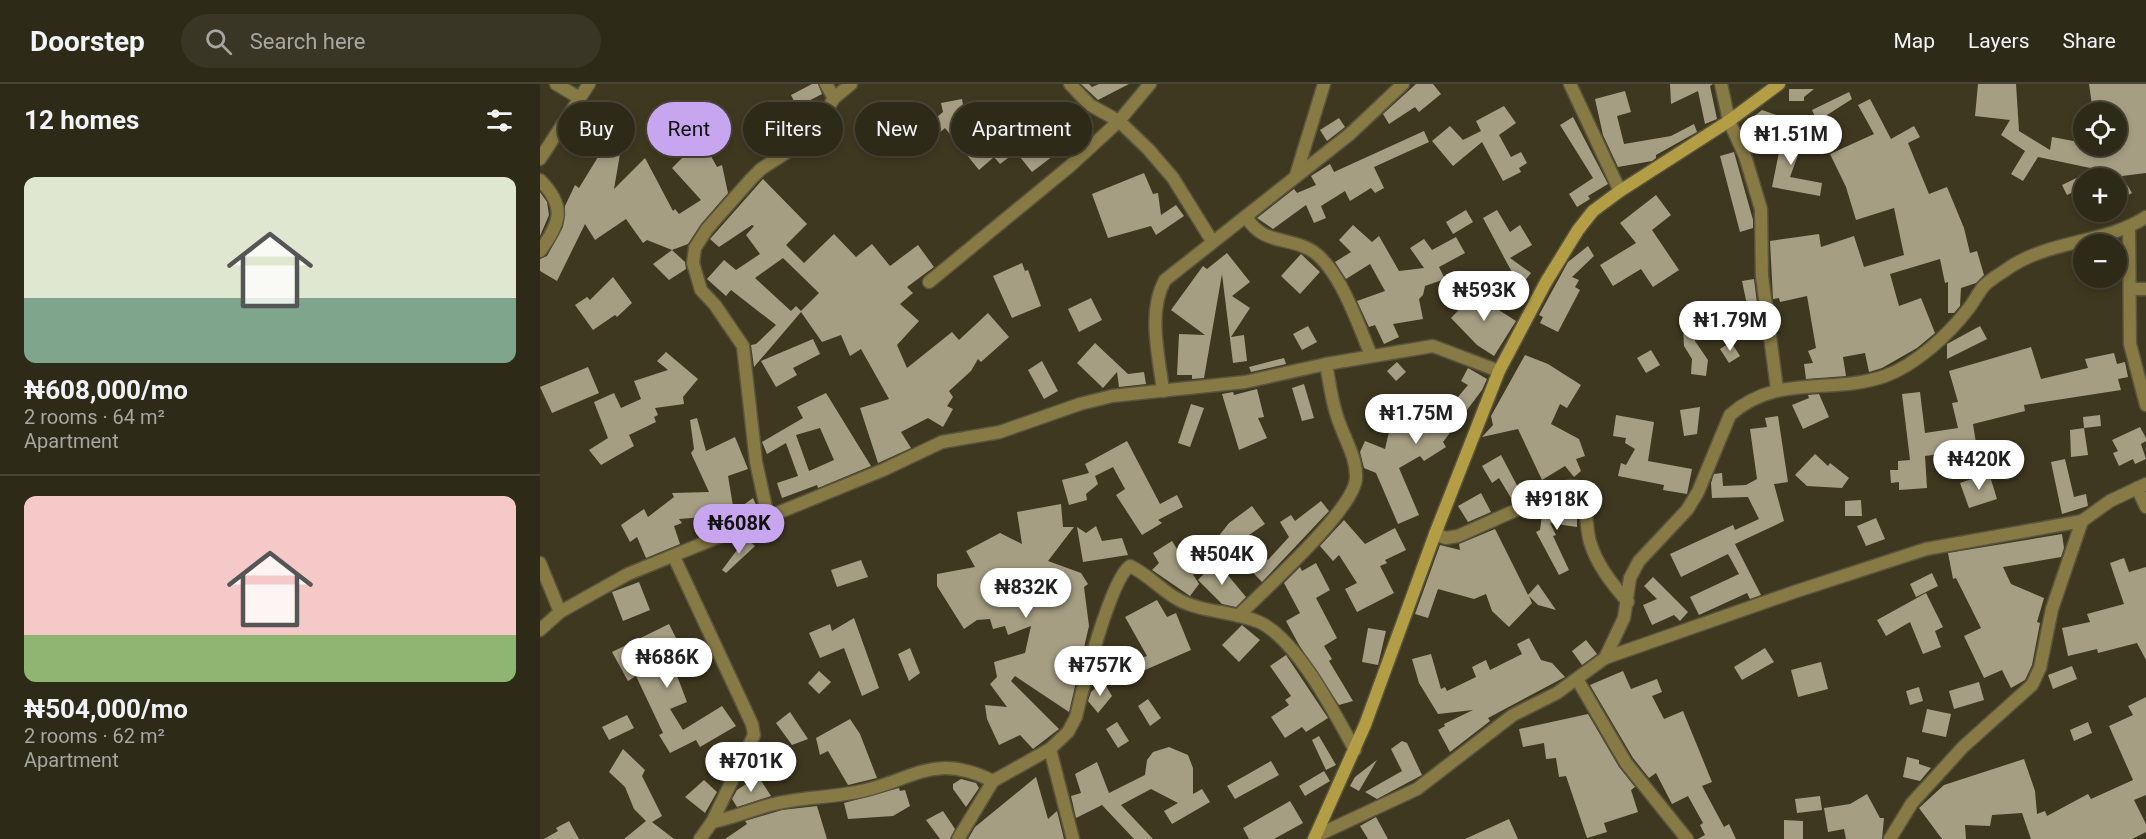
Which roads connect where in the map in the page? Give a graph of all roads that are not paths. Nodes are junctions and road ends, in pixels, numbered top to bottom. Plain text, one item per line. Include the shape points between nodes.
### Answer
1 (556, 84) edge
2 (588, 84) edge
3 (826, 84) edge
4 (851, 84) edge
5 (1070, 84) edge
6 (1150, 84) edge
7 (1324, 84) edge
8 (1403, 84) edge
9 (1570, 84) edge
10 (1721, 84) edge
11 (1779, 84) edge
12 (578, 97) junction
13 (834, 98) junction
14 (1119, 121) junction
15 (1729, 121) junction
16 (540, 159) edge
17 (1296, 175) junction
18 (540, 180) edge
19 (1620, 191) junction
20 (1246, 217) junction
21 (2146, 217) edge
22 (2129, 227) junction
23 (1212, 241) junction
24 (540, 251) edge
25 (928, 282) dead end
26 (2131, 289) junction
27 (2146, 289) edge
28 (1371, 355) junction
29 (1326, 364) junction
30 (1499, 371) junction
31 (1777, 389) junction
32 (1164, 391) junction
33 (2146, 405) edge
34 (2142, 486) edge
35 (2146, 507) edge
36 (768, 517) junction
37 (2082, 521) junction
38 (1435, 534) junction
39 (674, 557) junction
40 (540, 563) edge
41 (1628, 602) junction
42 (560, 612) junction
43 (1238, 616) junction
44 (540, 630) edge
45 (1605, 658) junction
46 (1577, 680) junction
47 (1050, 749) junction
48 (1355, 750) junction
49 (993, 781) junction
50 (712, 822) junction
51 (1315, 837) edge
52 (700, 839) edge
53 (958, 839) edge
54 (1073, 839) edge
55 (1687, 839) edge
56 (1890, 839) edge

1 - 12 street
2 - 12 street
3 - 13 street
4 - 13 street
5 - 14 street via 1090,105
6 - 14 street
7 - 17 street
8 - 17 street via 1350,134
9 - 19 street
10 - 15 street
11 - 15 street
12 - 16 street
13 - 36 street via 812,136 761,169 695,248 693,263 700,290 743,346 756,462
14 - 23 street via 1173,178
14 - 25 street
15 - 19 street
15 - 31 street via 1745,156 1761,209 1762,276
17 - 20 street
18 - 24 street via 557,202 558,214 556,227
19 - 30 street via 1593,211 1578,230
20 - 23 street
20 - 28 street via 1263,236 1310,250 1325,262
21 - 22 street
22 - 26 street
22 - 31 street via 2014,265 1987,283 1942,337 1905,367 1885,376
23 - 32 street via 1166,280 1157,295
26 - 27 street
26 - 33 street via 2130,344
28 - 29 street
28 - 30 street via 1433,346
29 - 32 street via 1245,382
29 - 43 street via 1357,481 1323,531
30 - 38 street
31 - 41 street via 1730,415 1693,501 1639,561 1630,578
32 - 36 street via 1112,396 1000,432 942,442
34 - 35 street
34 - 37 street via 2110,501
36 - 39 street
37 - 45 street via 1926,549
37 - 56 street via 2052,609 2040,668 2032,685 1963,747 1912,803
38 - 41 street via 1446,538 1458,536 1570,486 1577,487 1582,494 1590,542 1601,567
38 - 48 street
39 - 42 street via 628,574
39 - 50 street via 754,735
40 - 42 street
41 - 45 street
42 - 44 street
43 - 47 street via 1179,600 1139,570 1131,566 1123,570 1076,717 1068,732
43 - 48 street via 1272,630 1297,656
45 - 46 street
46 - 51 street via 1513,715 1417,789
46 - 55 street via 1626,763
47 - 49 street
47 - 54 street
48 - 51 street
49 - 50 street via 958,767 936,767 860,792 770,805
49 - 53 street
50 - 52 street

